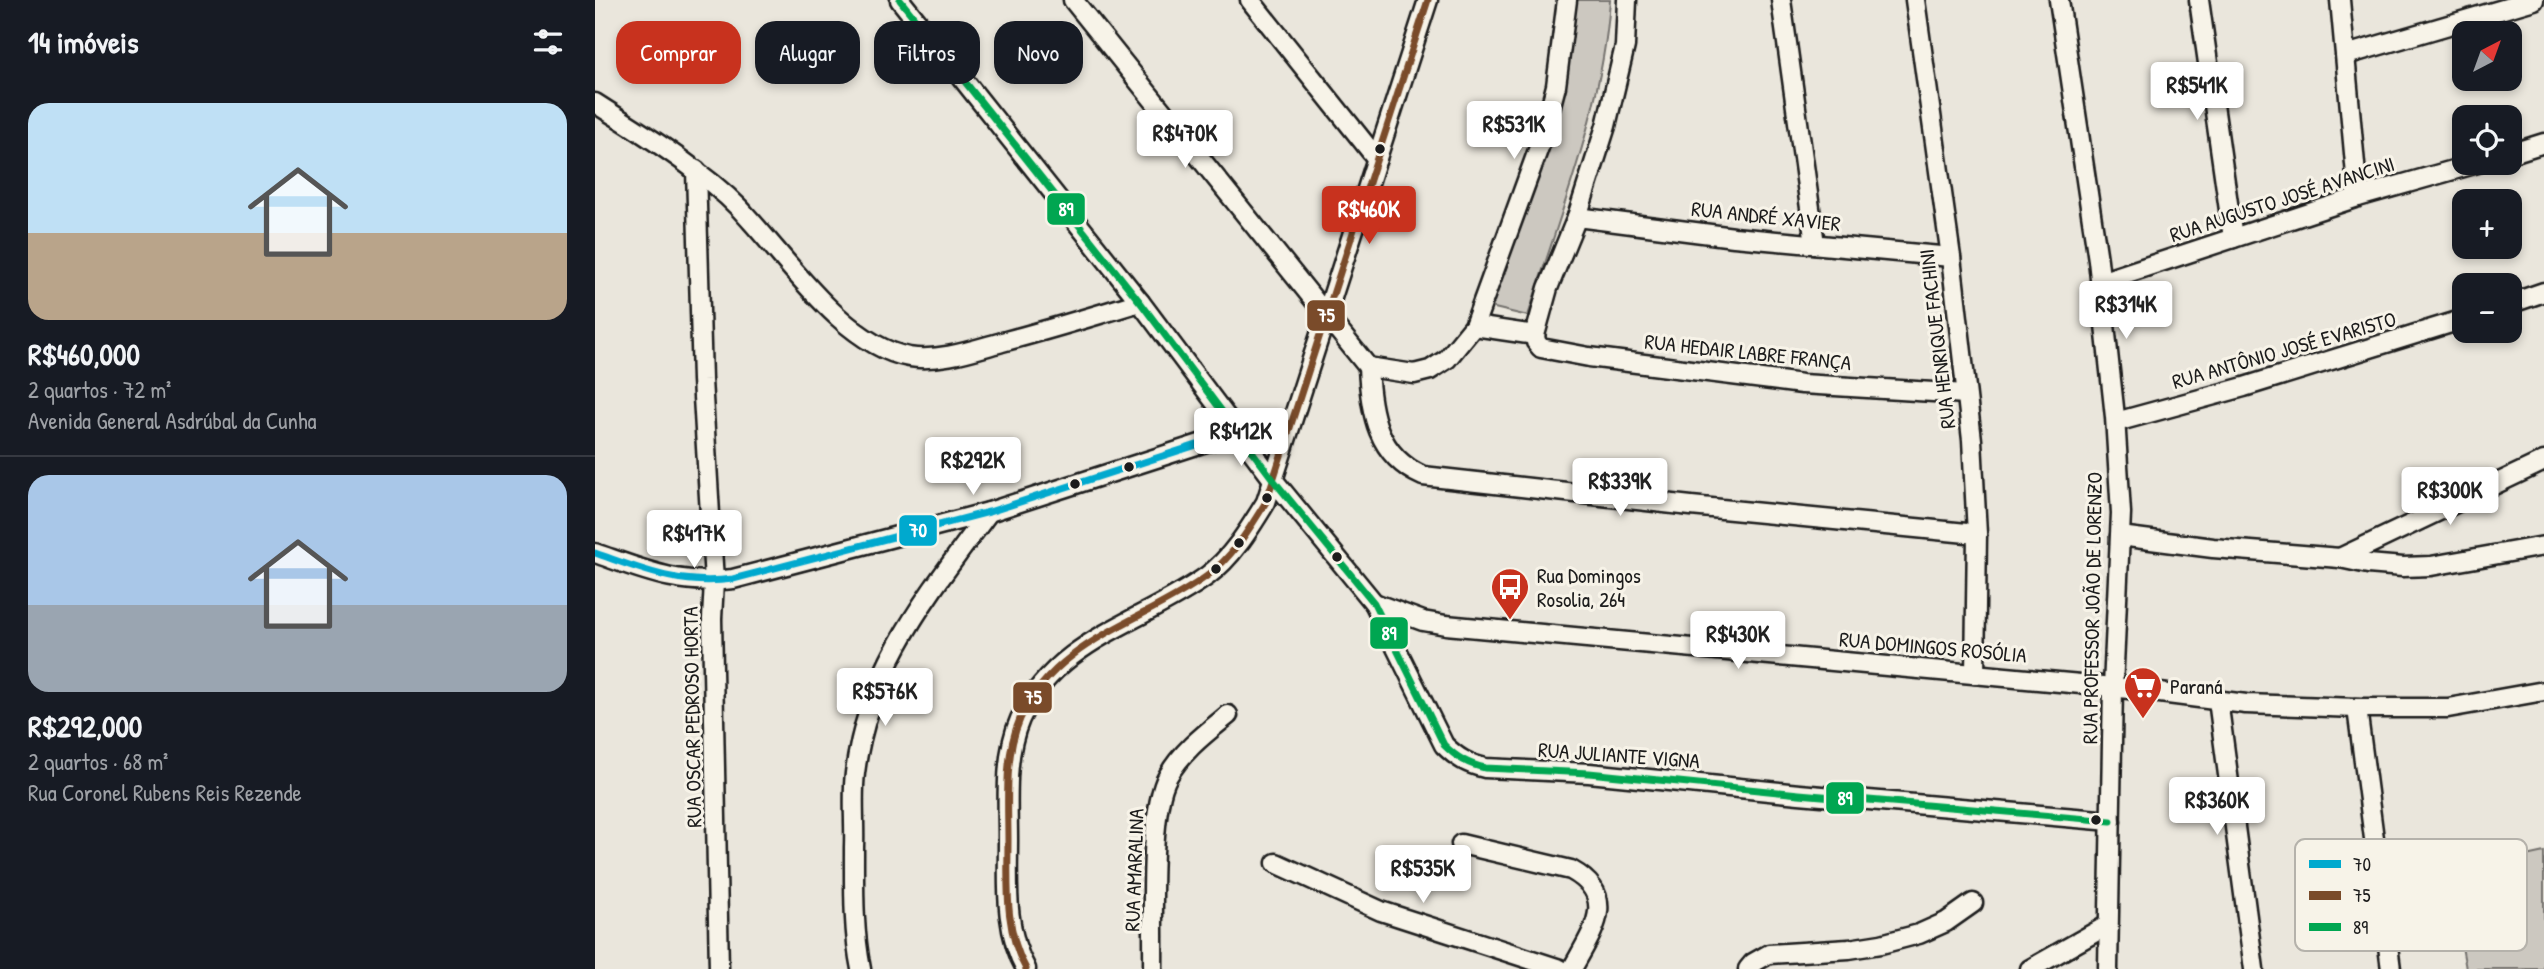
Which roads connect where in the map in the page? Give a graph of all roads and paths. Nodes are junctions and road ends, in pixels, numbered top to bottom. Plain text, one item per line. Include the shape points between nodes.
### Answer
1 (900, 0) edge
2 (1073, 0) edge
3 (1250, 0) edge
4 (1428, 0) edge
5 (1567, 0) edge
6 (1627, 0) edge
7 (1781, 0) edge
8 (1915, 0) edge
9 (2059, 0) edge
10 (2199, 0) edge
11 (2340, 0) edge
12 (2534, 0) edge
13 (2346, 55) junction
14 (595, 103) edge
15 (2544, 143) edge
16 (2522, 150) edge
17 (1377, 159) junction
18 (696, 170) junction
19 (2452, 170) edge
20 (2358, 197) junction
21 (1577, 217) junction
22 (2233, 238) junction
23 (1815, 244) junction
24 (1951, 257) junction
25 (2100, 282) junction
26 (2544, 292) edge
27 (2522, 300) edge
28 (1140, 302) junction
29 (1326, 316) junction
30 (2452, 323) edge
31 (1474, 326) junction
32 (1535, 335) junction
33 (1368, 367) junction
34 (1965, 394) junction
35 (2116, 422) junction
36 (1237, 432) junction
37 (2544, 461) edge
38 (1275, 482) junction
39 (989, 512) junction
40 (1977, 534) junction
41 (2120, 536) junction
42 (2544, 546) edge
43 (595, 553) edge
44 (2340, 558) junction
45 (714, 581) junction
46 (1374, 603) junction
47 (1975, 674) junction
48 (2113, 687) junction
49 (2544, 691) edge
50 (2218, 700) junction
51 (2357, 708) junction
52 (1228, 715) dead end
53 (2111, 821) junction
54 (2374, 839) edge
55 (1461, 844) dead end
56 (1276, 863) dead end
57 (1973, 903) dead end
58 (2108, 925) junction
59 (2389, 951) edge
60 (719, 969) edge
61 (861, 969) edge
62 (1026, 969) edge
63 (1153, 969) edge
64 (1560, 969) edge
65 (1572, 969) edge
66 (1748, 969) edge
67 (2030, 969) edge
68 (2108, 969) edge
69 (2254, 969) edge
70 (2391, 969) edge

1 - 28 street, RUA JULIANTE VIGNA
2 - 29 street
3 - 17 street
4 - 17 street
5 - 31 street via 1556,86 1542,139
6 - 21 street via 1625,46
7 - 23 street
8 - 24 street, RUA HENRIQUE FACHINI
9 - 25 street, RUA PROFESSOR JOÃO DE LORENZO
10 - 22 street
11 - 13 street
12 - 13 street
13 - 20 street
14 - 18 street
15 - 16 street
17 - 29 street
18 - 28 street via 748,217 849,326 876,347 909,357 933,358 973,350
18 - 45 street, RUA OSCAR PEDROSO HORTA
19 - 20 street, RUA AUGUSTO JOSÉ AVANCINI
20 - 22 street, RUA AUGUSTO JOSÉ AVANCINI
21 - 23 street, RUA ANDRÉ XAVIER
21 - 32 street via 1548,288
22 - 25 street, RUA AUGUSTO JOSÉ AVANCINI
23 - 24 street, RUA ANDRÉ XAVIER
24 - 34 street, RUA HENRIQUE FACHINI
25 - 35 street, RUA PROFESSOR JOÃO DE LORENZO
26 - 27 street
28 - 36 street, RUA JULIANTE VIGNA
29 - 33 street
29 - 38 street
30 - 35 street, RUA ANTÔNIO JOSÉ EVARISTO
31 - 32 street
31 - 33 street via 1447,359 1430,370 1414,374
32 - 34 street, RUA HEDAIR LABRE FRANÇA via 1541,348 1589,358 1802,384
33 - 40 street via 1370,403 1381,436 1399,461 1423,476
34 - 40 street, RUA HENRIQUE FACHINI
35 - 41 street, RUA PROFESSOR JOÃO DE LORENZO
36 - 38 street, RUA JULIANTE VIGNA
36 - 39 street
37 - 44 street
38 - 46 street, RUA JULIANTE VIGNA
38 - 62 street via 1245,536 1209,575 1095,638 1066,660 1036,692 1020,720 1008,767 1009,909 1016,951
39 - 45 street via 782,568
39 - 61 street via 927,594 872,696 855,773 854,886
40 - 47 street, RUA HENRIQUE FACHINI
41 - 44 street
41 - 48 street, RUA PROFESSOR JOÃO DE LORENZO
42 - 44 street via 2431,566 2368,564
43 - 45 street via 670,578
45 - 60 street, RUA OSCAR PEDROSO HORTA
46 - 47 street, RUA DOMINGOS ROSÓLIA via 1447,625
46 - 53 street, RUA JULIANTE VIGNA via 1444,745 1469,764
47 - 48 street, RUA DOMINGOS ROSÓLIA
48 - 50 street, RUA DOMINGOS ROSÓLIA
48 - 53 street, RUA PROFESSOR JOÃO DE LORENZO
49 - 51 street, RUA DOMINGOS ROSÓLIA via 2448,708
50 - 51 street, RUA DOMINGOS ROSÓLIA
50 - 69 street
51 - 54 street
52 - 63 street, RUA AMARALINA via 1176,764 1159,800
53 - 58 street, RUA PROFESSOR JOÃO DE LORENZO
55 - 65 street via 1571,870 1587,879 1596,890 1599,906 1595,925
56 - 64 street via 1381,911
57 - 66 street via 1919,934 1849,949 1769,954
58 - 67 street
58 - 68 street, RUA PROFESSOR JOÃO DE LORENZO
59 - 70 street

